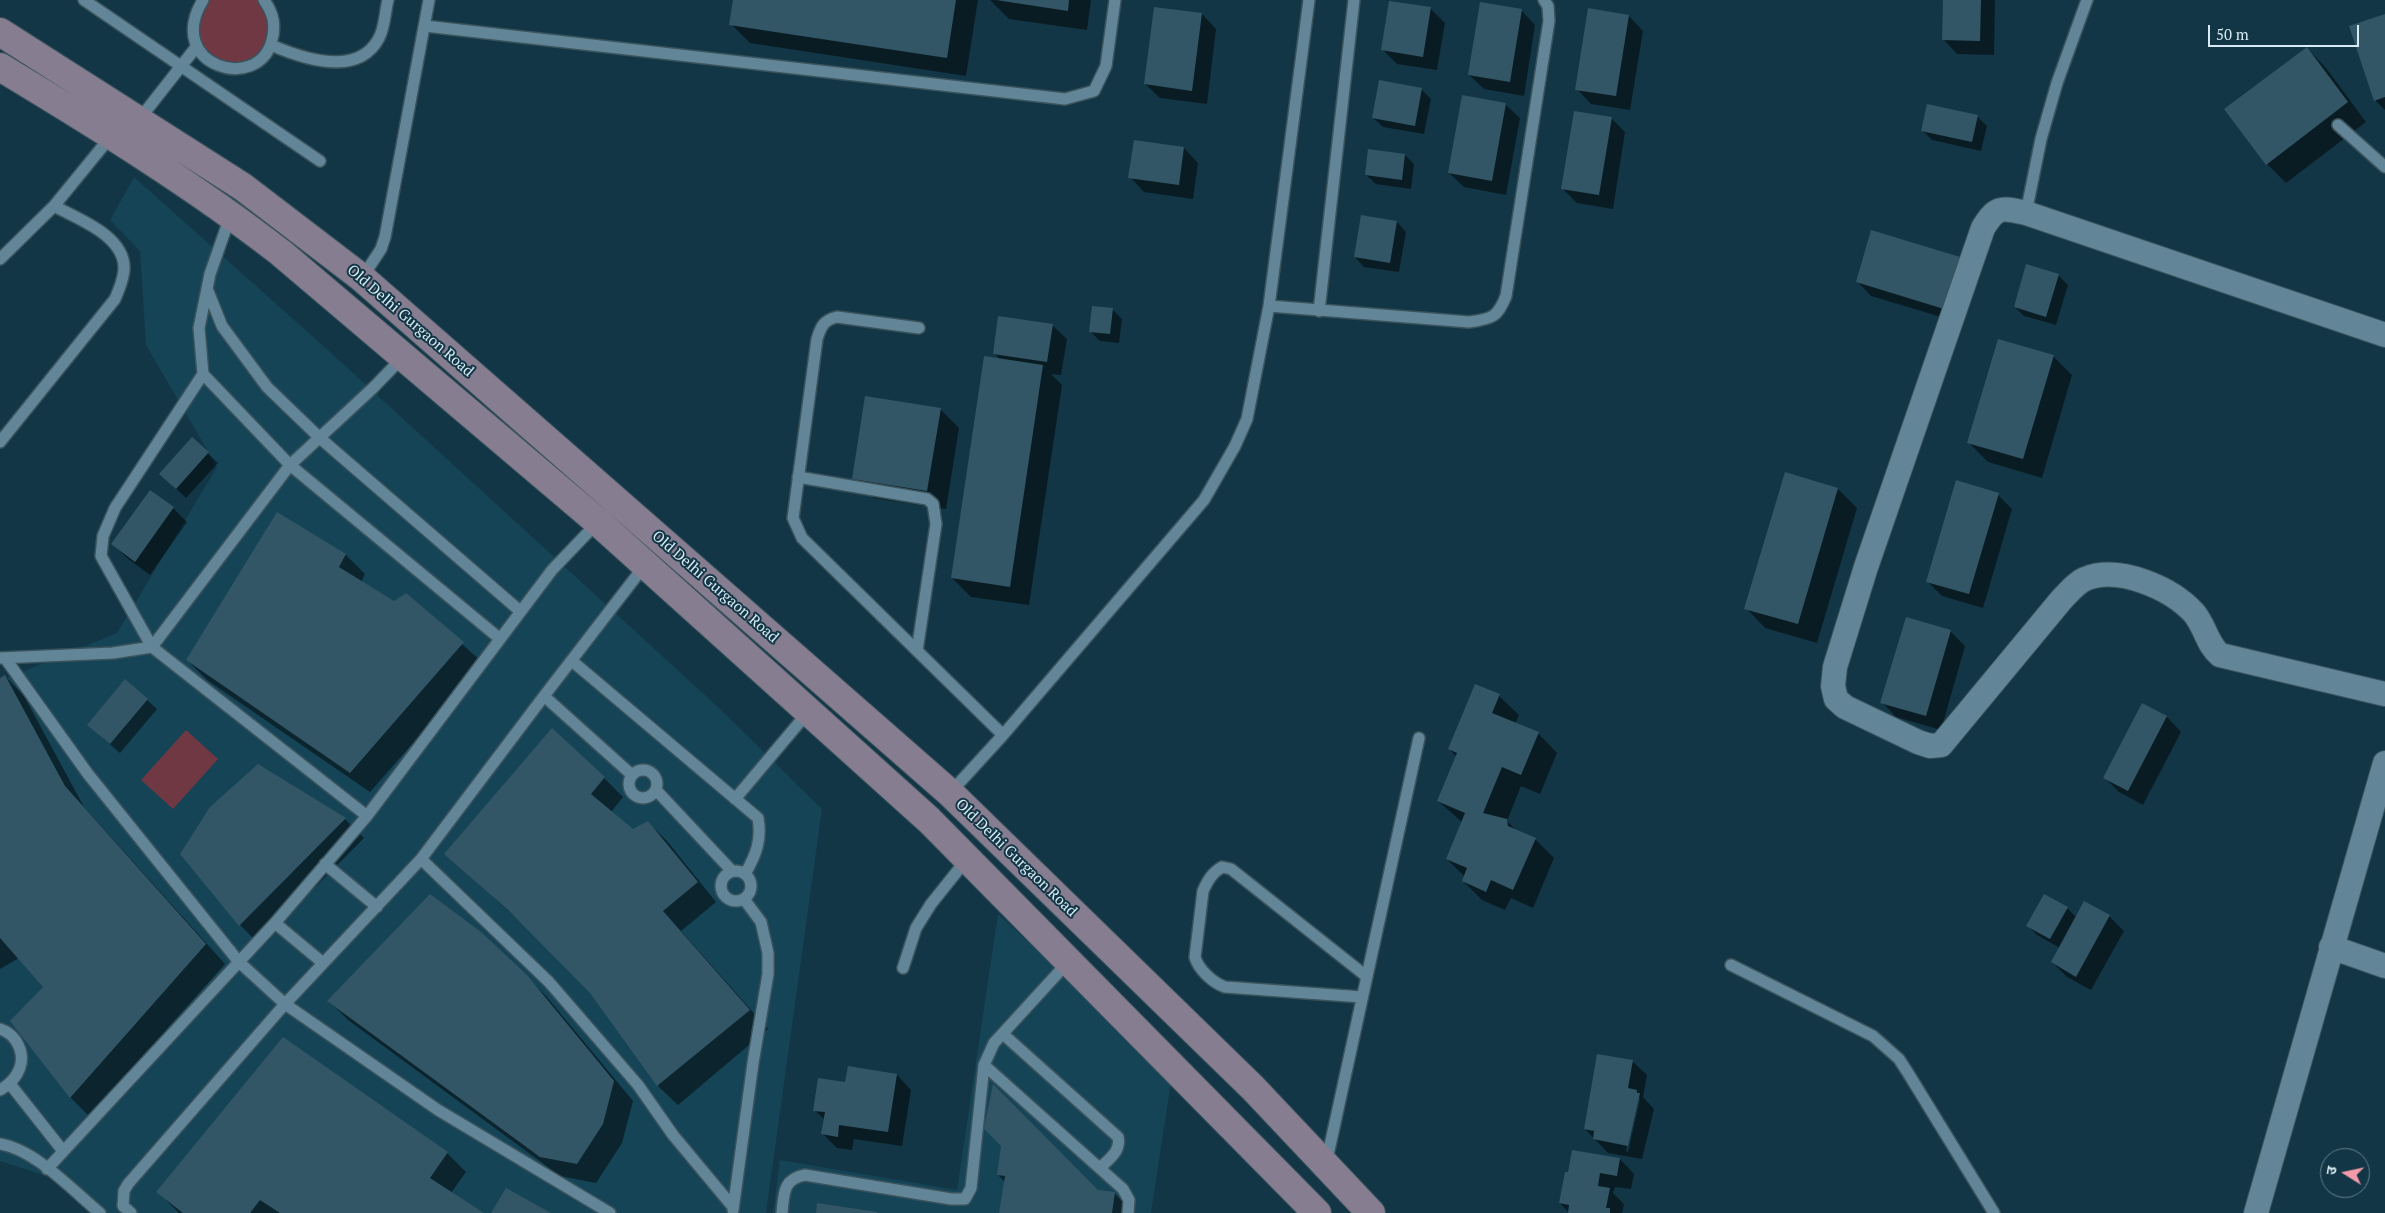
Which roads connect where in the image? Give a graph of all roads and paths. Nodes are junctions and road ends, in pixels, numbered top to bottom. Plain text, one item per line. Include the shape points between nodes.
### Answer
1 (84, 0) edge
2 (203, 0) edge
3 (264, 0) edge
4 (388, 0) edge
5 (429, 0) edge
6 (1115, 0) edge
7 (1309, 0) edge
8 (1354, 0) edge
9 (1544, 0) edge
10 (2087, 0) edge
11 (425, 26) junction
12 (0, 32) edge
13 (271, 45) junction
14 (197, 46) junction
15 (180, 65) junction
16 (0, 67) edge
17 (138, 121) junction
18 (2338, 125) dead end
19 (112, 135) junction
20 (320, 161) dead end
21 (2385, 167) edge
22 (54, 206) junction
23 (2026, 213) junction
24 (231, 214) junction
25 (299, 230) junction
26 (281, 253) junction
27 (0, 259) edge
28 (362, 278) junction
29 (208, 291) junction
30 (1269, 306) junction
31 (1319, 311) junction
32 (919, 328) dead end
33 (2385, 335) edge
34 (403, 357) junction
35 (203, 374) junction
36 (321, 438) junction
37 (0, 442) edge
38 (290, 465) junction
39 (798, 477) junction
40 (598, 522) junction
41 (645, 565) junction
42 (520, 611) junction
43 (499, 638) junction
44 (152, 647) junction
45 (918, 651) junction
46 (2, 658) edge
47 (572, 662) junction
48 (2385, 694) edge
49 (544, 696) junction
50 (809, 711) junction
51 (1003, 735) junction
52 (1418, 738) dead end
53 (2385, 763) edge
54 (632, 775) junction
55 (656, 790) junction
56 (950, 793) junction
57 (735, 799) junction
58 (367, 816) junction
59 (421, 859) junction
60 (967, 859) junction
61 (325, 864) junction
62 (732, 872) junction
63 (745, 874) junction
64 (744, 899) junction
65 (377, 907) junction
66 (275, 923) junction
67 (2331, 947) junction
68 (239, 962) junction
69 (1069, 962) junction
70 (323, 963) junction
71 (1731, 965) dead end
72 (2385, 966) edge
73 (903, 968) dead end
74 (1366, 976) junction
75 (1362, 997) junction
76 (285, 1004) junction
77 (0, 1029) edge
78 (1003, 1034) junction
79 (984, 1065) junction
80 (5, 1087) edge
81 (0, 1144) edge
82 (63, 1151) junction
83 (1326, 1166) junction
84 (1101, 1167) junction
85 (46, 1169) junction
86 (733, 1210) edge
87 (1363, 1210) edge
88 (100, 1213) edge
89 (131, 1213) edge
90 (610, 1213) edge
91 (782, 1213) edge
92 (1128, 1213) edge
93 (1317, 1213) edge
94 (1994, 1213) edge
95 (2256, 1213) edge

1 - 15 lane
2 - 14 lane via 195,14 192,30
3 - 13 lane via 272,12 275,28
4 - 13 lane via 379,37 358,57 322,61 302,58
5 - 11 lane
6 - 11 lane via 1106,66 1094,91 1065,99
7 - 30 lane
8 - 31 lane
9 - 31 lane via 1548,6 1549,21 1506,296 1500,311 1487,320 1470,322
10 - 23 lane via 2057,83 2041,139
11 - 28 lane via 386,238
12 - 17 main road, Old Delhi Gurgaon Road
13 - 14 lane via 262,58 249,66 234,69 219,66 206,58
14 - 15 lane
15 - 17 lane
15 - 20 lane
16 - 19 main road, Old Delhi Gurgaon Road
17 - 25 main road, Old Delhi Gurgaon Road via 243,187
18 - 21 lane
19 - 22 lane
19 - 24 main road, Old Delhi Gurgaon Road
22 - 27 lane
22 - 37 lane via 113,242 122,254 122,282 115,300
23 - 33 street
23 - 48 street via 2004,208 1992,212 1983,228 1863,576 1835,667 1833,686 1836,699 1845,707 1918,742 1942,745 2062,599 2085,579 2106,576 2142,580 2166,592 2194,614 2220,655
24 - 26 main road, Old Delhi Gurgaon Road
24 - 29 lane via 210,274
25 - 26 main road
25 - 28 main road, Old Delhi Gurgaon Road
26 - 34 main road, Old Delhi Gurgaon Road
28 - 56 main road, Old Delhi Gurgaon Road
29 - 35 lane via 199,328
29 - 36 lane via 222,326 243,357 267,387
30 - 31 lane
30 - 51 lane via 1247,419 1204,500
32 - 39 lane via 837,316 821,327
34 - 36 lane
34 - 40 main road, Old Delhi Gurgaon Road
35 - 38 lane
35 - 44 lane via 114,508 102,536 101,556
36 - 38 lane
36 - 42 lane
38 - 43 lane
38 - 44 lane
39 - 45 lane via 793,518 802,538
39 - 45 lane via 926,500 933,504 936,524
40 - 41 main road, Old Delhi Gurgaon Road
40 - 42 lane via 552,570
41 - 47 lane
41 - 50 main road, Old Delhi Gurgaon Road
42 - 43 lane
43 - 58 lane
44 - 46 lane
44 - 58 lane
45 - 51 lane
46 - 68 lane via 88,774
47 - 49 lane
47 - 57 lane
49 - 54 lane
49 - 59 lane
50 - 57 lane
50 - 60 main road, Old Delhi Gurgaon Road
51 - 56 lane
52 - 74 lane
53 - 67 street
54 - 55 lane via 638,771 649,771 656,779
54 - 55 lane via 630,790 638,798 649,798
55 - 62 lane
56 - 83 main road, Old Delhi Gurgaon Road via 1253,1088
57 - 63 lane via 758,818 760,831 759,847
58 - 61 lane
59 - 65 lane
59 - 86 lane via 549,982 638,1085
60 - 69 main road, Old Delhi Gurgaon Road
60 - 73 lane via 916,928
61 - 65 lane
61 - 66 lane
62 - 63 lane
62 - 64 lane via 721,882 722,892 734,901
63 - 64 lane via 751,887
64 - 86 lane via 761,922 768,954 768,974
65 - 70 lane
66 - 68 lane
66 - 70 lane
67 - 72 street
67 - 95 street
68 - 76 lane
68 - 82 lane
69 - 78 lane
69 - 93 main road, Old Delhi Gurgaon Road
70 - 76 lane
71 - 94 lane via 1873,1036 1886,1046 1908,1073
74 - 75 lane
74 - 75 lane via 1231,869 1222,867 1207,880 1195,957 1214,981 1225,987
75 - 83 lane
76 - 89 lane via 128,1184 123,1206
76 - 90 lane via 438,1110
77 - 80 lane via 14,1037 21,1049 22,1061 17,1074
78 - 79 lane via 994,1043
78 - 84 lane via 1118,1137 1117,1151
79 - 84 lane
79 - 91 lane via 971,1188 965,1199 805,1175 794,1177 786,1185
80 - 82 lane
81 - 85 lane via 35,1159
82 - 85 lane
83 - 87 main road, Old Delhi Gurgaon Road
84 - 92 lane via 1126,1194
85 - 88 lane

